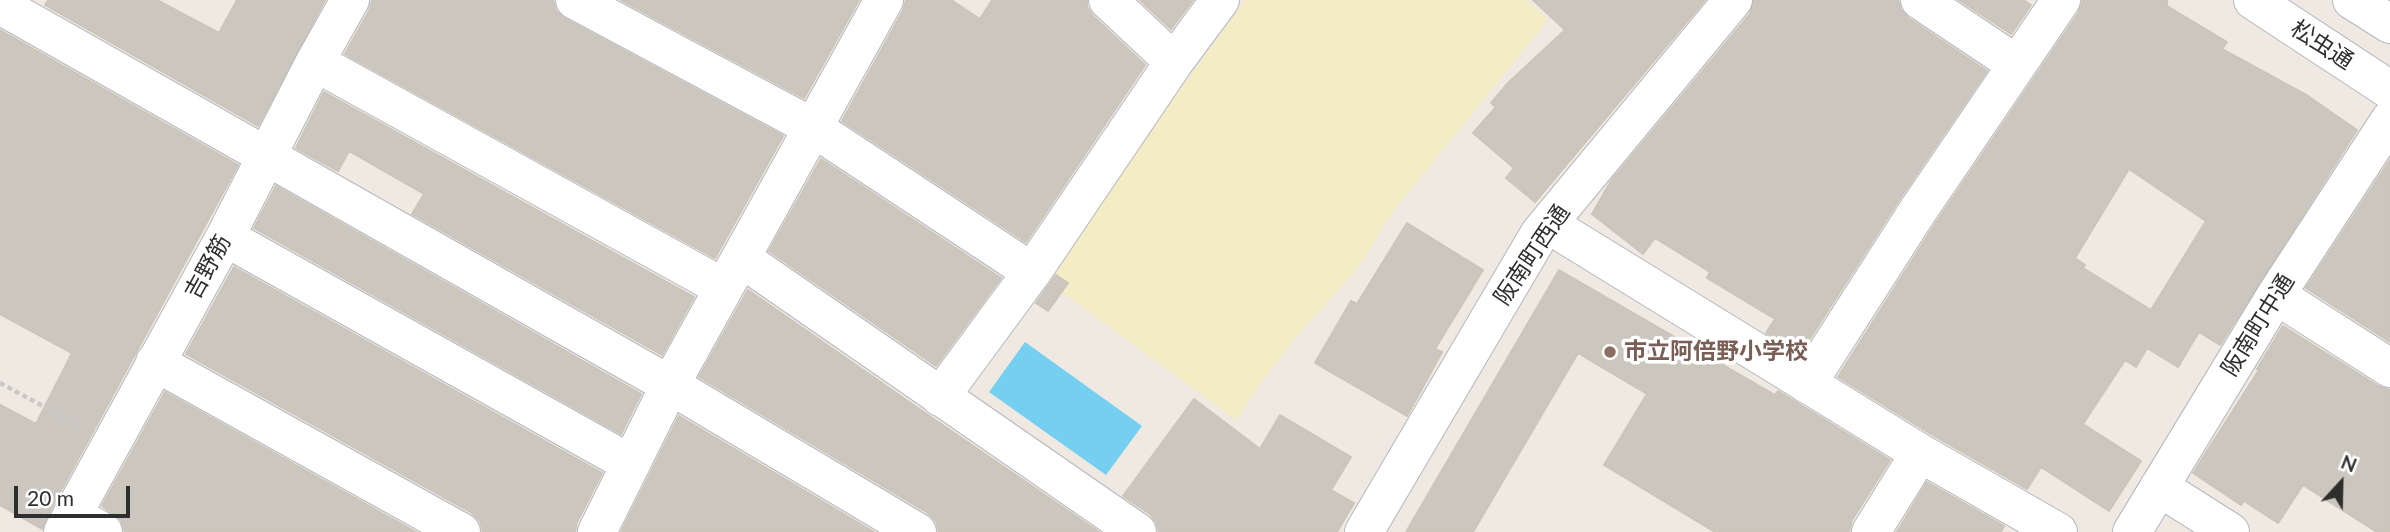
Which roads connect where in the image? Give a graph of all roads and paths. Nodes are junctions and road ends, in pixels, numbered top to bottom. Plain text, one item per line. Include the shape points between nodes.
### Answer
1 (350, 0) edge
2 (575, 0) edge
3 (884, 0) edge
4 (1108, 0) edge
5 (1220, 0) edge
6 (1732, 0) edge
7 (1920, 0) edge
8 (2061, 0) edge
9 (2253, 0) edge
10 (2352, 0) edge
11 (0, 5) edge
12 (2390, 24) edge
13 (316, 62) junction
14 (1174, 62) junction
15 (2016, 64) junction
16 (2390, 90) edge
17 (2390, 120) edge
18 (812, 127) junction
19 (266, 156) junction
20 (1548, 224) junction
21 (225, 237) junction
22 (1032, 272) junction
23 (733, 273) junction
24 (2276, 295) junction
25 (155, 362) junction
26 (2390, 368) edge
27 (0, 383) edge
28 (1807, 384) junction
29 (670, 385) junction
30 (940, 397) junction
31 (111, 443) junction
32 (1920, 453) junction
33 (631, 464) junction
34 (2160, 486) junction
35 (80, 526) edge
36 (910, 530) edge
37 (461, 532) edge
38 (597, 532) edge
39 (1136, 532) edge
40 (1364, 532) edge
41 (1871, 532) edge
42 (2058, 532) edge
43 (2132, 532) edge
44 (2230, 532) edge

1 - 13 street, 吉野筋
2 - 18 street
3 - 18 street
4 - 14 street
5 - 14 street
6 - 20 street, 阪南町西通
7 - 15 street
8 - 15 street
9 - 16 street, 松虫通
10 - 12 street
11 - 19 street
13 - 19 street, 吉野筋
13 - 23 street
14 - 22 street
15 - 28 street
17 - 24 street, 阪南町中通
18 - 22 street
18 - 23 street
19 - 21 street, 吉野筋
19 - 29 street
20 - 28 street
20 - 40 street, 阪南町西通
21 - 25 street, 吉野筋
21 - 33 street
22 - 30 street
23 - 29 street
23 - 30 street
24 - 26 street
24 - 34 street, 阪南町中通
25 - 31 street, 吉野筋
25 - 37 street
27 - 31 path
28 - 32 street
29 - 33 street
29 - 36 street
30 - 39 street
31 - 35 street, 吉野筋
32 - 41 street
32 - 42 street
33 - 38 street
34 - 43 street, 阪南町中通
34 - 44 street

